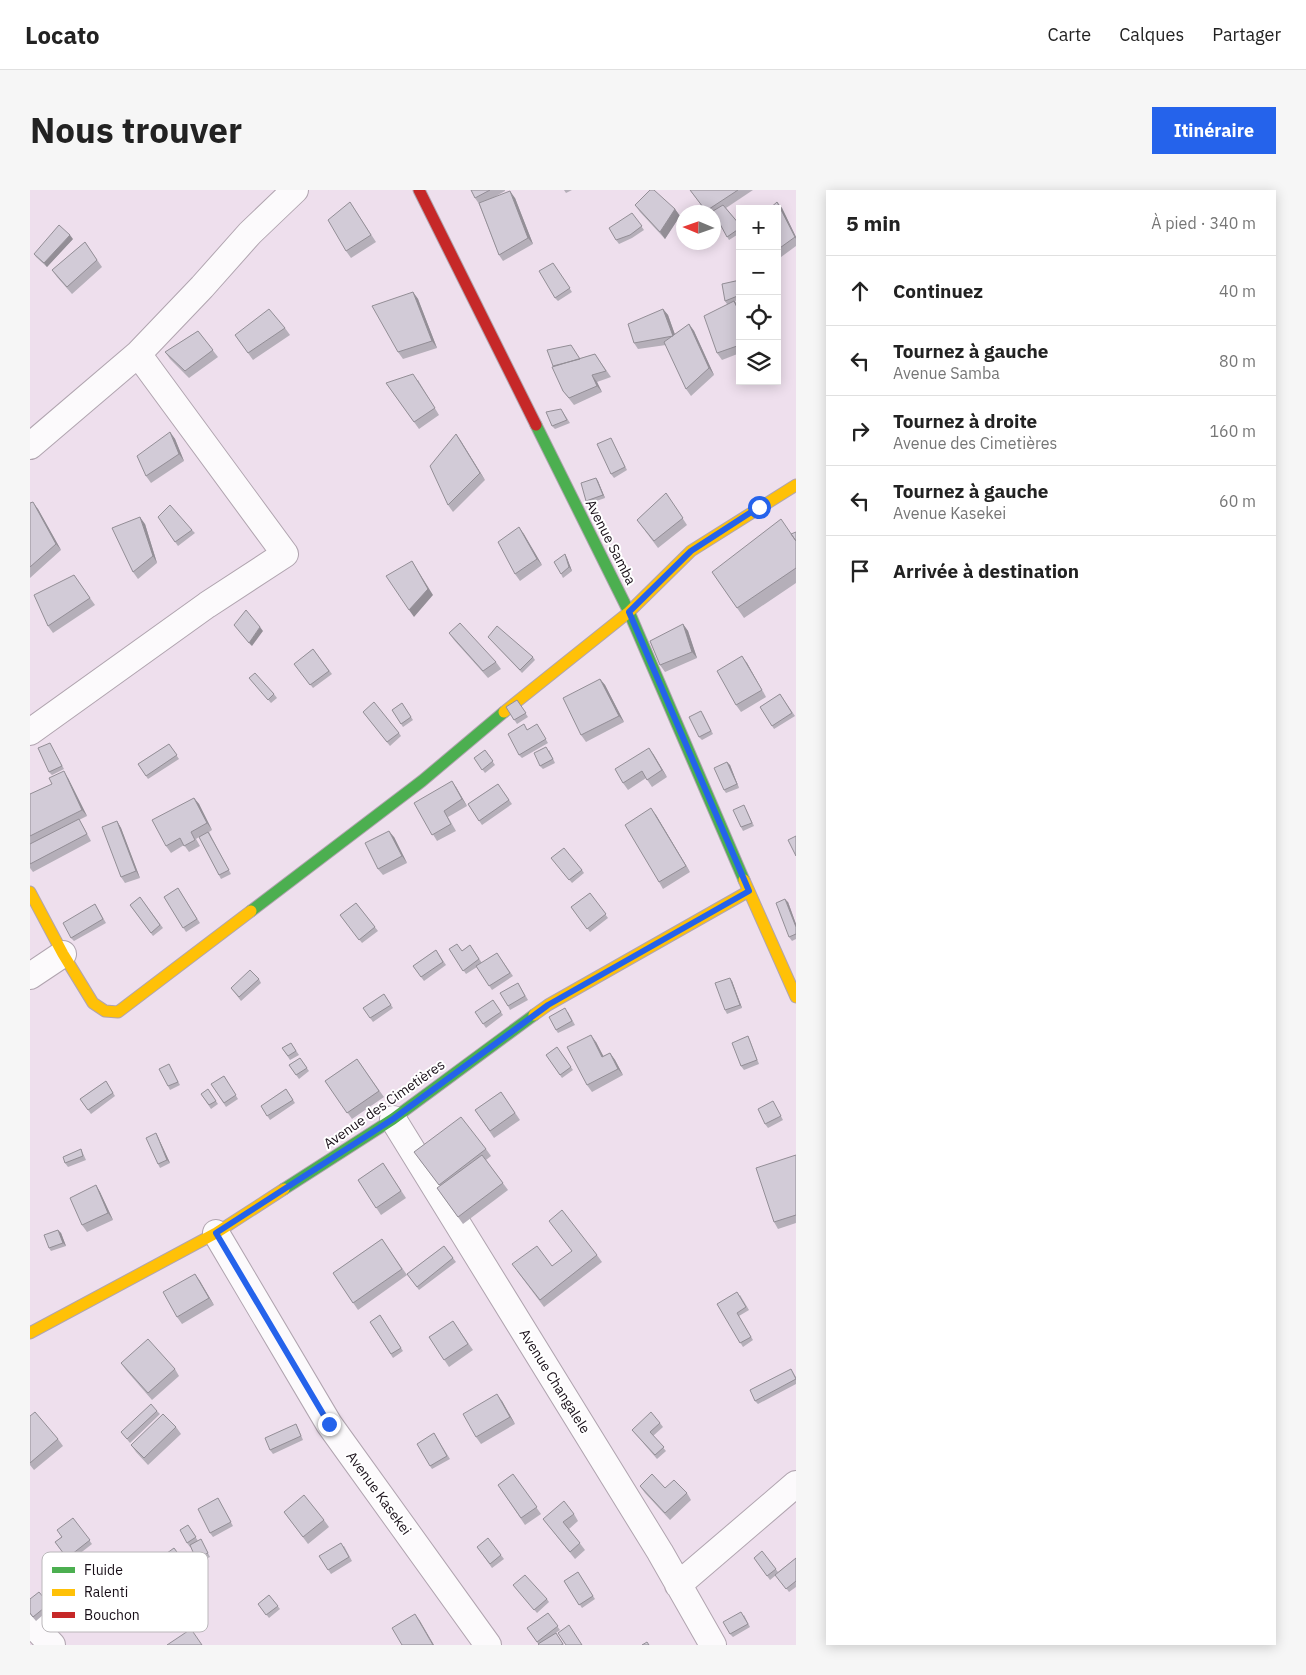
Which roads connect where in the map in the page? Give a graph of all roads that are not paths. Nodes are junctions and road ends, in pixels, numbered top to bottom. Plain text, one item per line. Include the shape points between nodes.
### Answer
1 (295, 190) edge
2 (419, 190) edge
3 (138, 354) junction
4 (30, 446) edge
5 (796, 485) edge
6 (629, 612) junction
7 (30, 732) edge
8 (749, 891) junction
9 (30, 892) edge
10 (63, 954) junction
11 (791, 971) edge
12 (30, 976) edge
13 (796, 997) edge
14 (393, 1119) junction
15 (216, 1233) junction
16 (30, 1333) edge
17 (796, 1484) edge
18 (678, 1585) junction
19 (30, 1622) edge
20 (52, 1645) edge
21 (488, 1645) edge
22 (713, 1645) edge

1 - 3 street via 250,233
2 - 6 street, Avenue Samba
3 - 4 street
3 - 7 street via 285,554 207,605
5 - 6 street via 691,551
6 - 8 street, Avenue Samba
6 - 10 street via 523,695 422,781 118,1012 105,1011 93,1003
8 - 11 street, Avenue Samba
8 - 14 street, Avenue des Cimetières via 548,1005
9 - 10 street
10 - 12 street
11 - 13 street, Avenue Samba
14 - 15 street, Avenue des Cimetières
14 - 18 street, Avenue Changalele
15 - 16 street, Avenue des Cimetières
15 - 21 street, Avenue Kasekei via 329,1424
17 - 18 street
18 - 22 street, Avenue Changalele
19 - 20 street

